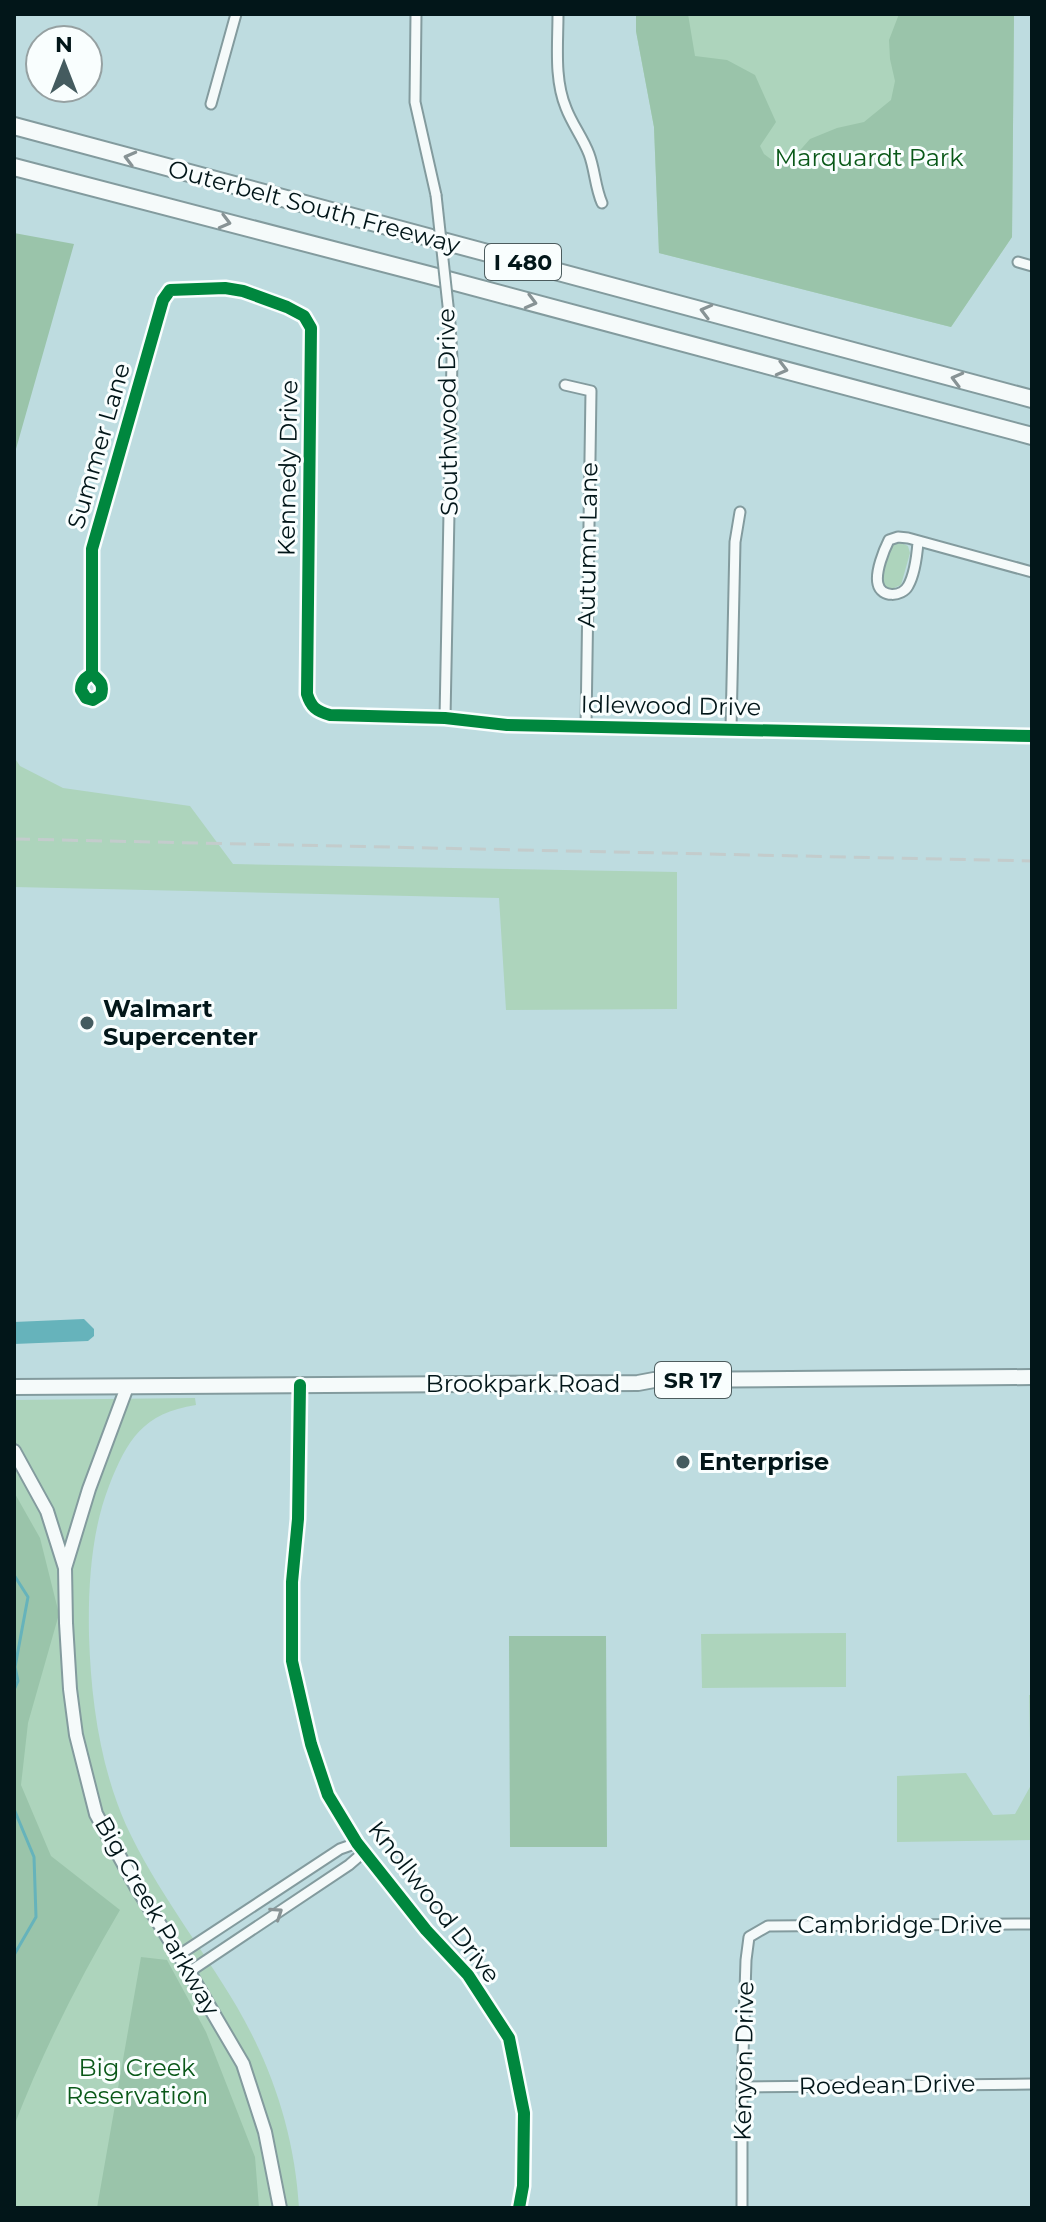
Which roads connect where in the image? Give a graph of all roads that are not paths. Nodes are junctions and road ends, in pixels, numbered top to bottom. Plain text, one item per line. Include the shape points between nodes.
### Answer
1 (236, 14) edge
2 (416, 14) edge
3 (558, 14) edge
4 (211, 104) dead end
5 (14, 126) edge
6 (14, 167) edge
7 (602, 203) dead end
8 (1018, 262) dead end
9 (1032, 266) edge
10 (225, 288) joint
11 (565, 385) dead end
12 (1032, 399) edge
13 (1032, 436) edge
14 (740, 512) dead end
15 (918, 542) junction
16 (1032, 572) edge
17 (92, 674) dead end
18 (311, 706) joint
19 (445, 718) junction
20 (586, 726) junction
21 (731, 729) junction
22 (1032, 736) edge
23 (1032, 1377) edge
24 (300, 1385) junction
25 (14, 1387) edge
26 (127, 1387) junction
27 (14, 1451) edge
28 (65, 1568) junction
29 (357, 1843) junction
30 (364, 1852) junction
31 (296, 1878) junction
32 (307, 1893) junction
33 (242, 1914) junction
34 (1032, 1924) edge
35 (768, 1926) joint
36 (253, 1929) junction
37 (179, 1955) junction
38 (189, 1972) junction
39 (1032, 2084) edge
40 (742, 2087) junction
41 (280, 2208) edge
42 (519, 2208) edge
43 (742, 2208) edge

1 - 4 street
2 - 19 street, Southwood Drive, bridge via 415,102 436,195 452,359
3 - 7 street via 558,80
12 -> 5 highway, Outerbelt South Freeway / I 480
6 -> 13 highway, Outerbelt South Freeway / I 480
8 - 9 street
10 - 17 street, Summer Lane via 170,290 163,300 92,549
10 - 18 street, Kennedy Drive via 287,307 304,316 311,328
11 - 20 street, Autumn Lane via 591,391
14 - 21 street
15 - 15 street via 889,540 878,575 881,590 900,594 908,587
15 - 16 street
18 - 19 street, Idlewood Drive via 330,715
19 - 20 street, Idlewood Drive
20 - 21 street, Idlewood Drive
21 - 22 street, Idlewood Drive
23 - 24 main road, Brookpark Road / SR 17
24 - 26 main road, Brookpark Road / SR 17
24 - 29 street, Knollwood Drive via 292,1661 318,1767
25 - 26 main road, Brookpark Road / SR 17
26 - 28 street, Big Creek Parkway
27 - 28 street, Big Creek Parkway via 47,1511
28 - 37 street, Big Creek Parkway via 70,1689 96,1814
29 - 30 street, Knollwood Drive
29 - 31 street
30 - 32 street
30 - 42 street, Knollwood Drive via 468,1975 509,2038 524,2113
31 - 32 street
31 - 33 street
36 -> 32 street
33 - 36 street
33 - 37 street
34 - 35 street, Cambridge Drive
35 - 40 street, Kenyon Drive via 749,1937
36 - 38 street
37 - 38 street, Big Creek Parkway
38 - 41 street, Big Creek Parkway via 243,2064 265,2132
39 - 40 street, Roedean Drive
40 - 43 street, Kenyon Drive

